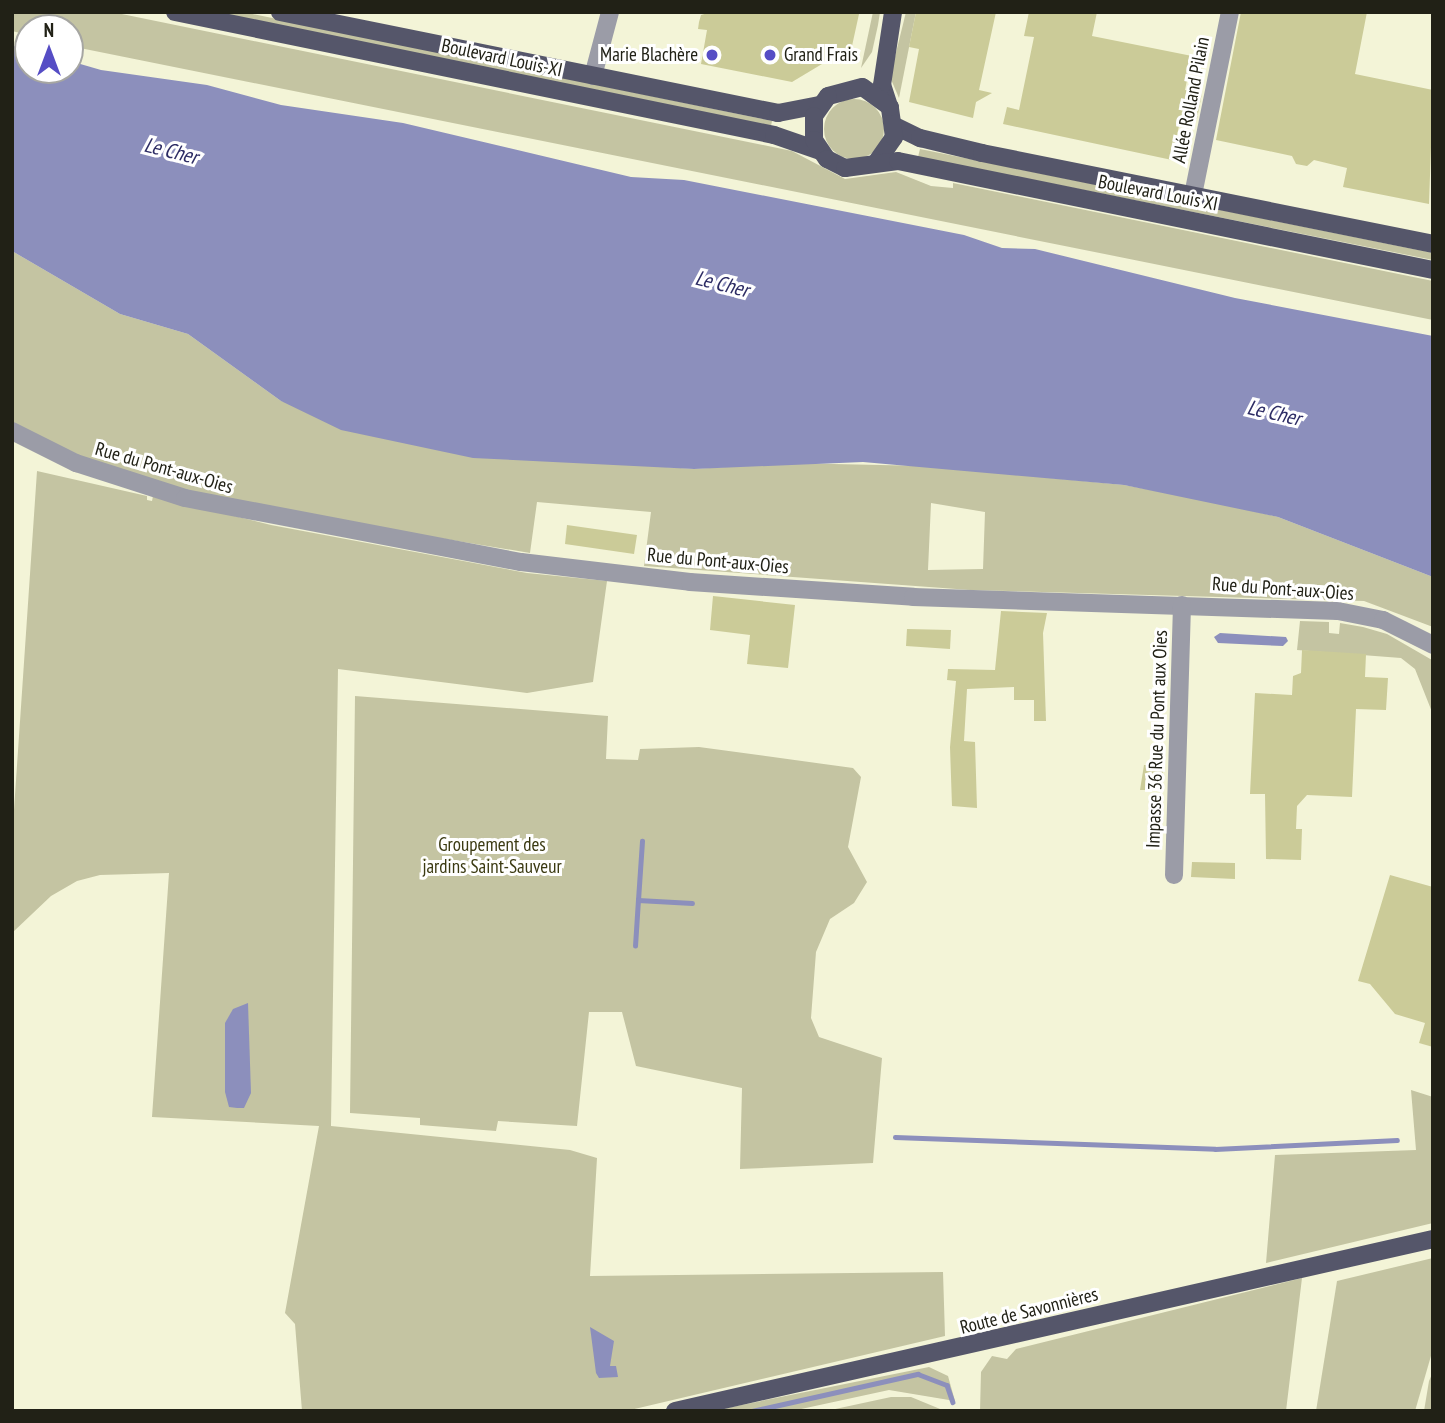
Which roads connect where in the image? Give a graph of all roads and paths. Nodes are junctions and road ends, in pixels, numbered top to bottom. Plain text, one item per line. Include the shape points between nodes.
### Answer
1 (175, 12) edge
2 (281, 12) edge
3 (610, 12) edge
4 (1230, 12) edge
5 (893, 13) edge
6 (593, 76) junction
7 (851, 87) junction
8 (819, 105) junction
9 (890, 107) junction
10 (895, 126) junction
11 (820, 151) junction
12 (876, 163) junction
13 (1193, 195) junction
14 (1433, 244) edge
15 (1433, 270) edge
16 (12, 431) edge
17 (1182, 605) junction
18 (1433, 645) edge
19 (1174, 875) dead end
20 (1433, 1231) edge
21 (1433, 1239) edge
22 (1391, 1246) junction
23 (675, 1411) edge

1 - 11 main road, Boulevard Louis-XI via 774,135
2 - 6 main road, Boulevard Louis-XI
3 - 6 street
4 - 13 street, Allée Rolland Pilain
5 - 7 main road via 872,71
5 - 9 main road via 882,85
6 - 8 main road, Boulevard Louis-XI via 778,113
7 - 8 main road
7 - 9 main road via 873,91
8 - 11 main road via 813,128
9 - 10 main road
10 - 12 main road via 891,147
10 - 13 main road, Boulevard Louis XI via 920,138 969,150
11 - 12 main road via 845,168
12 - 15 main road, Boulevard Louis XI via 898,161
13 - 14 main road, Boulevard Louis XI
16 - 17 street, Rue du Pont-aux-Oies via 76,463 198,501 521,562 690,582 913,597
17 - 18 street, Rue du Pont-aux-Oies via 1362,615
17 - 19 street, Impasse 36 Rue du Pont aux Oies
20 - 22 main road, Route de Savonnières
21 - 22 main road, Route de Savonnières
22 - 23 main road, Route de Savonnières via 961,1349

